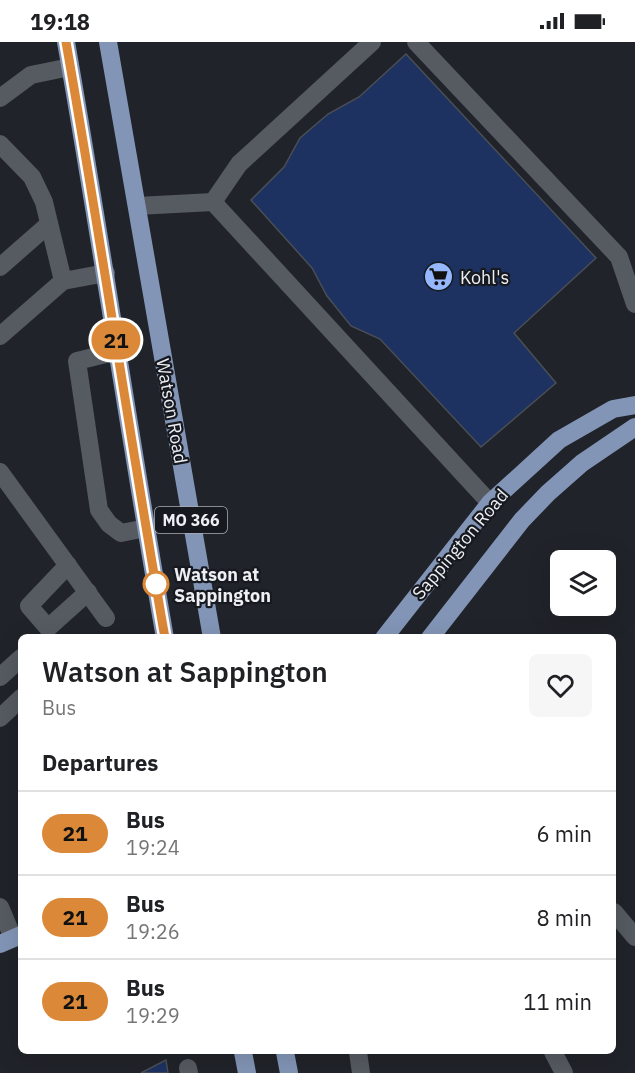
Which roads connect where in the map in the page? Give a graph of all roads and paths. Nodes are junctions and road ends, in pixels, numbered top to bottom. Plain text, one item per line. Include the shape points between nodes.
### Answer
1 (66, 42) edge
2 (108, 42) edge
3 (372, 42) edge
4 (416, 42) edge
5 (70, 67) junction
6 (0, 99) edge
7 (0, 144) edge
8 (213, 202) junction
9 (137, 206) junction
10 (49, 224) junction
11 (0, 267) edge
12 (106, 273) junction
13 (63, 281) junction
14 (635, 304) edge
15 (0, 336) edge
16 (118, 351) junction
17 (635, 405) edge
18 (635, 427) edge
19 (0, 472) edge
20 (490, 503) junction
21 (146, 528) junction
22 (68, 565) junction
23 (88, 592) junction
24 (106, 618) dead end
25 (44, 633) edge
26 (164, 634) edge
27 (211, 634) edge
28 (387, 634) edge
29 (433, 634) edge
30 (18, 661) edge
31 (0, 677) edge
32 (18, 701) edge
33 (0, 718) edge
34 (0, 907) edge
35 (616, 914) edge
36 (635, 937) edge
37 (12, 939) edge
38 (243, 1054) edge
39 (285, 1054) edge
40 (358, 1054) edge
41 (554, 1054) edge
42 (247, 1073) edge
43 (289, 1073) edge
44 (361, 1073) edge
45 (564, 1073) edge

1 - 5 main road, MO 366
2 - 9 main road, Watson Road / MO 366
3 - 8 street via 239,164
4 - 14 street via 619,257
5 - 6 street via 31,75
5 - 12 main road, MO 366
7 - 10 street via 32,177
8 - 9 street
8 - 20 street
9 - 27 main road, Watson Road / MO 366
10 - 11 street
10 - 13 street
12 - 13 street
12 - 16 main road, MO 366
13 - 15 street
16 - 21 main road, MO 366
16 - 21 street via 77,361 99,510 109,525 121,533
17 - 20 main road, Sappington Road via 613,409 559,440
18 - 29 main road, Sappington Road via 582,463 548,493 522,520
19 - 22 street
20 - 28 main road, Sappington Road
21 - 26 main road, MO 366
22 - 23 street
22 - 25 street via 29,606
23 - 24 street
23 - 25 street
30 - 31 street
32 - 33 street
34 - 37 street
35 - 36 street
38 - 42 main road
39 - 43 main road
40 - 44 street
41 - 45 street

